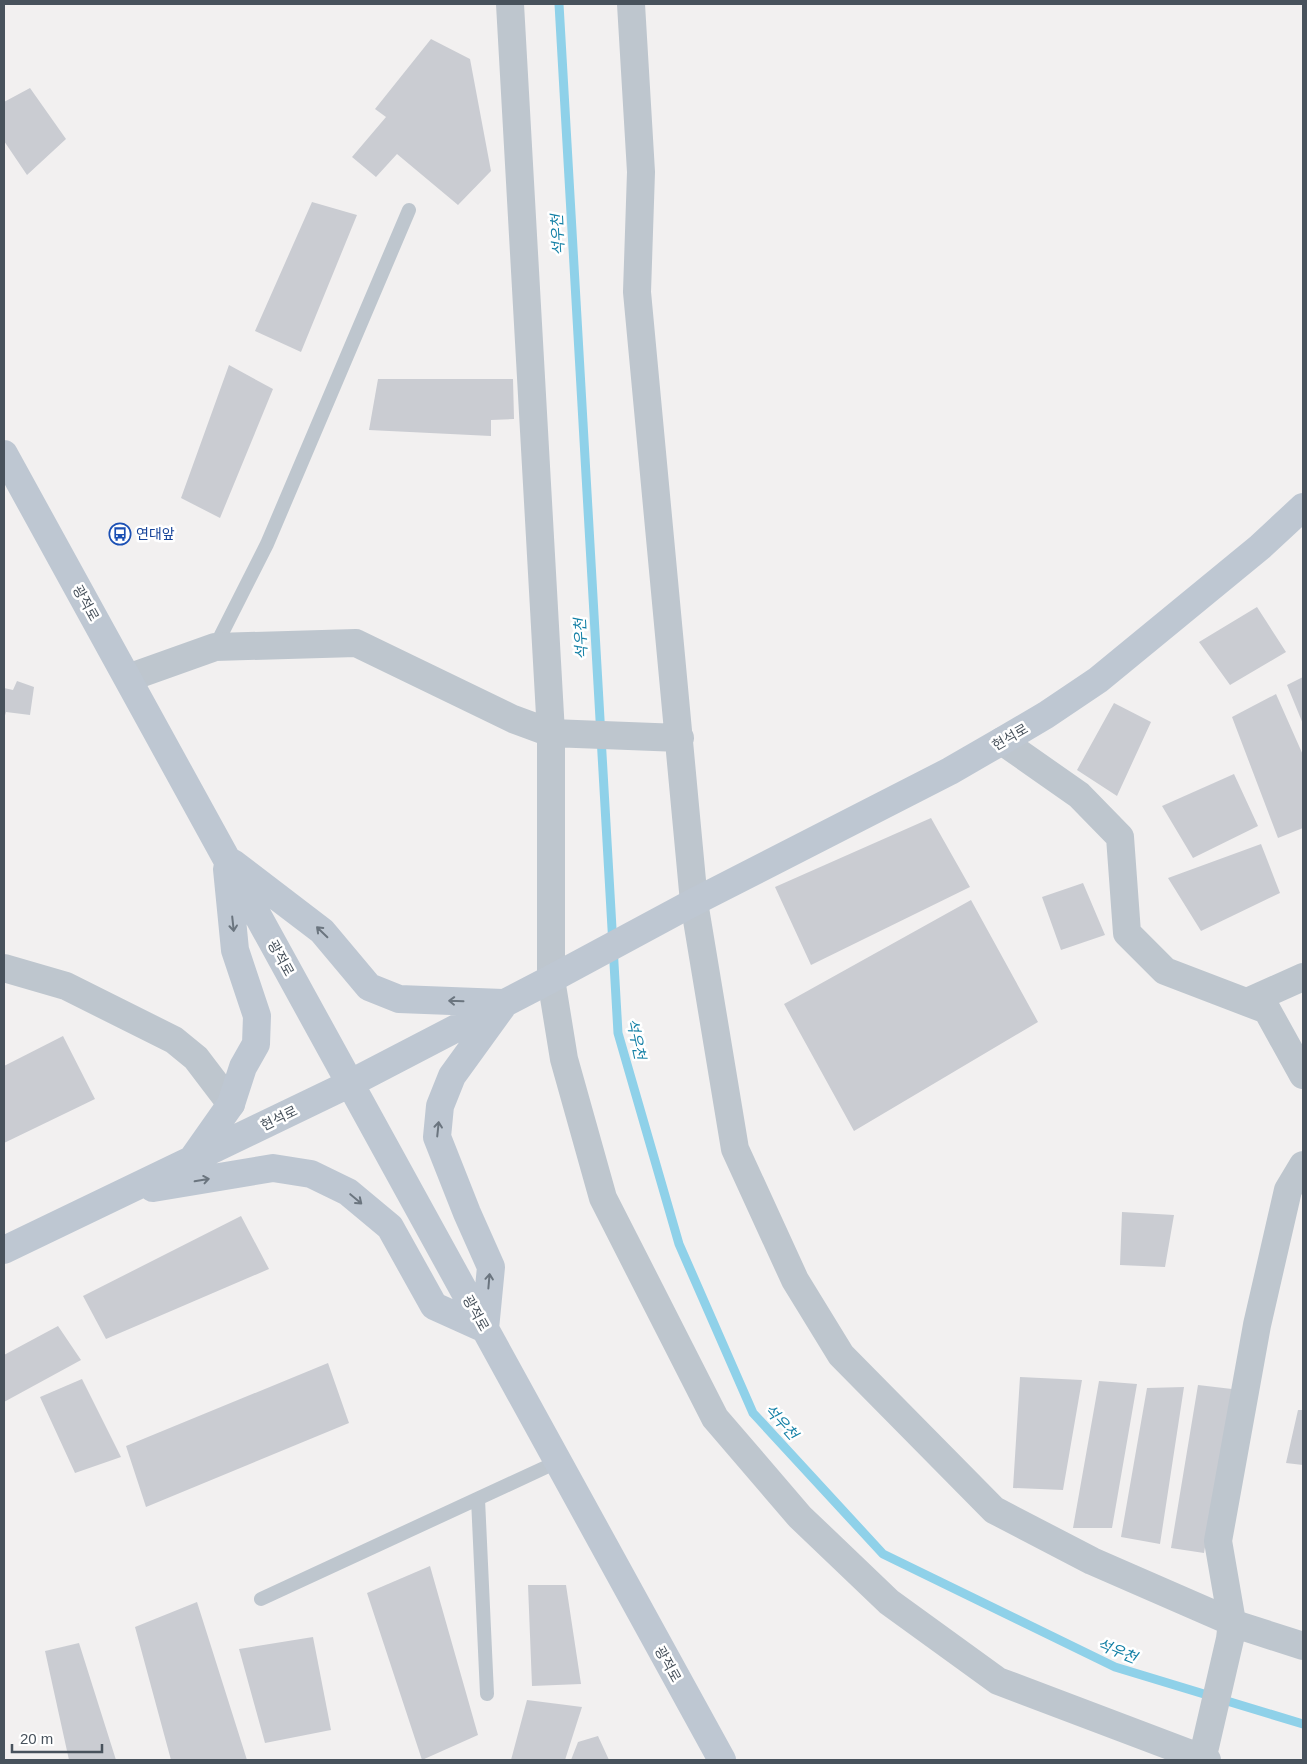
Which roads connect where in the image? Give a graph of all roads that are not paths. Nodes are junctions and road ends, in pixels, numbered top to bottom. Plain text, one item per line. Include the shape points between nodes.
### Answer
1 (510, 4) edge
2 (631, 4) edge
3 (409, 210) dead end
4 (4, 454) edge
5 (1303, 507) edge
6 (215, 647) junction
7 (128, 678) junction
8 (550, 733) junction
9 (680, 738) junction
10 (1002, 741) junction
11 (226, 858) junction
12 (687, 906) junction
13 (4, 968) edge
14 (1303, 977) edge
15 (550, 979) junction
16 (1247, 1002) junction
17 (505, 1003) junction
18 (1303, 1075) edge
19 (350, 1084) junction
20 (231, 1104) junction
21 (191, 1160) junction
22 (1303, 1164) edge
23 (120, 1194) junction
24 (4, 1250) edge
25 (485, 1329) junction
26 (557, 1462) junction
27 (478, 1499) junction
28 (261, 1599) dead end
29 (1231, 1630) junction
30 (1303, 1646) edge
31 (487, 1694) dead end
32 (722, 1760) edge
33 (1204, 1760) edge

1 - 8 street
2 - 9 street via 641,172 638,292
3 - 6 lane via 267,544
4 - 7 main road, 광적로
5 - 10 main road, 현석로 via 1260,547 1098,680
6 - 7 street
6 - 8 street via 356,642 513,719
7 - 11 main road, 광적로
8 - 9 street
8 - 15 street
9 - 12 street
10 - 12 main road, 현석로
10 - 16 street via 1079,795 1120,837 1127,933 1165,971
17 -> 11 main road via 399,999 369,987 322,931
11 - 19 main road, 광적로
11 -> 20 main road via 235,950 257,1016 256,1044
12 - 15 main road, 현석로
12 - 29 street via 735,1149 795,1280 841,1355 994,1510
13 - 20 street via 66,986 174,1040 196,1058
14 - 16 street
15 - 17 main road, 현석로
15 - 33 street via 564,1059 603,1198 715,1418 800,1517 889,1602 998,1681
16 - 18 street via 1267,1010
17 - 19 main road, 현석로
25 -> 17 main road via 491,1267 437,1137 440,1106 452,1076
19 - 21 main road, 현석로
19 - 25 main road, 광적로
20 - 21 main road
21 - 23 main road, 현석로
22 - 29 street via 1288,1190 1257,1325 1218,1541
23 - 24 main road, 현석로
23 -> 25 main road via 273,1168 311,1174 348,1192 390,1227 434,1306
25 - 26 main road, 광적로
26 - 27 lane
26 - 32 main road, 광적로
27 - 28 lane
27 - 31 lane
29 - 30 street
29 - 33 street

